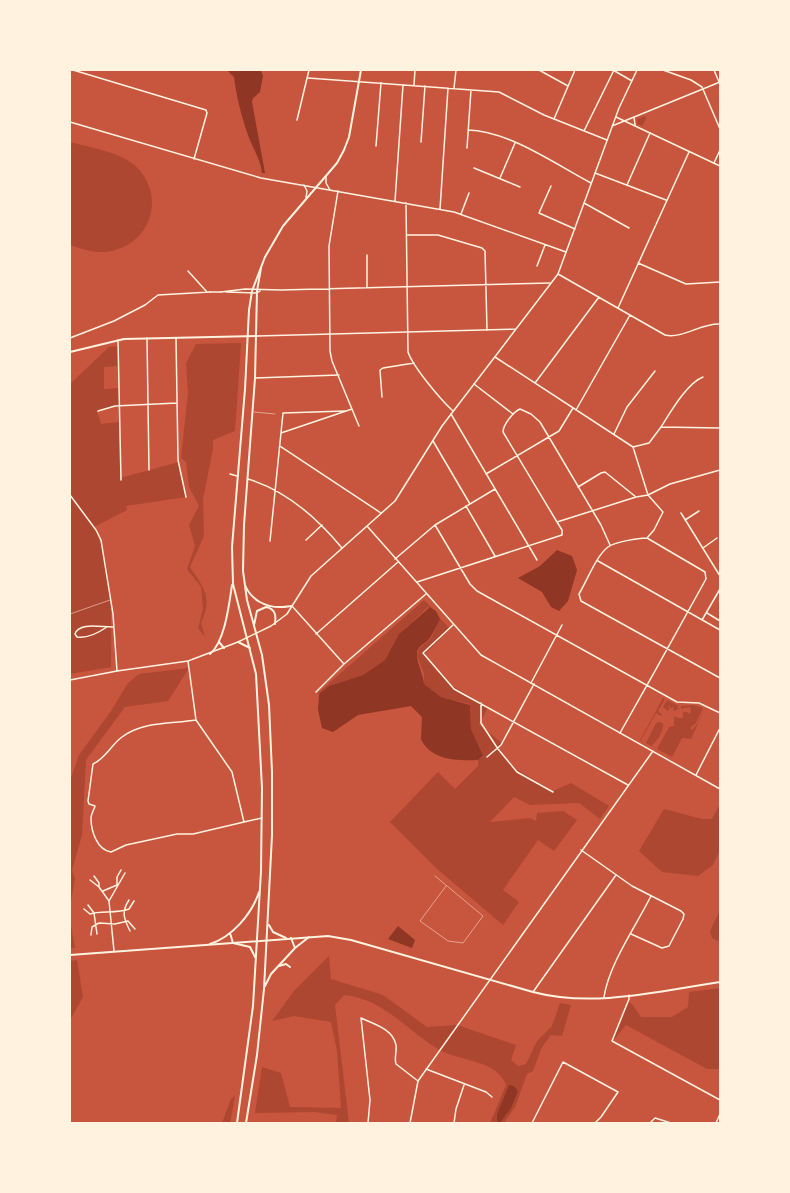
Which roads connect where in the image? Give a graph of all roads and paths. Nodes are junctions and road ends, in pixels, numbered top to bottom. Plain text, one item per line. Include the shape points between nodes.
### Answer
1 (73, 70) edge
2 (309, 70) edge
3 (361, 70) edge
4 (415, 70) edge
5 (456, 70) edge
6 (538, 70) edge
7 (571, 70) edge
8 (613, 70) edge
9 (637, 70) edge
10 (663, 70) edge
11 (673, 70) edge
12 (714, 70) edge
13 (575, 71) edge
14 (672, 73) junction
15 (308, 78) junction
16 (632, 81) junction
17 (359, 82) junction
18 (720, 82) edge
19 (381, 83) junction
20 (403, 85) junction
21 (414, 86) junction
22 (425, 86) junction
23 (568, 86) junction
24 (448, 88) junction
25 (454, 88) junction
26 (703, 89) junction
27 (471, 90) junction
28 (616, 117) junction
29 (634, 117) junction
30 (554, 119) junction
31 (297, 120) dead end
32 (624, 121) junction
33 (70, 122) edge
34 (612, 126) junction
35 (635, 126) junction
36 (720, 129) edge
37 (468, 130) junction
38 (584, 131) junction
39 (650, 133) junction
40 (607, 140) junction
41 (421, 142) dead end
42 (515, 143) junction
43 (376, 146) dead end
44 (467, 148) dead end
45 (720, 150) edge
46 (689, 152) junction
47 (194, 159) junction
48 (714, 163) junction
49 (720, 166) edge
50 (474, 168) dead end
51 (595, 173) junction
52 (326, 175) junction
53 (500, 179) junction
54 (592, 183) junction
55 (304, 185) junction
56 (551, 186) dead end
57 (627, 186) junction
58 (316, 187) junction
59 (520, 187) dead end
60 (330, 190) junction
61 (338, 191) junction
62 (469, 193) dead end
63 (305, 199) junction
64 (667, 200) junction
65 (395, 201) junction
66 (406, 203) junction
67 (584, 203) junction
68 (440, 209) junction
69 (461, 214) junction
70 (629, 228) dead end
71 (575, 229) junction
72 (406, 235) junction
73 (545, 245) junction
74 (566, 252) junction
75 (367, 255) dead end
76 (265, 257) junction
77 (638, 263) junction
78 (537, 266) dead end
79 (188, 271) dead end
80 (558, 274) junction
81 (720, 282) edge
82 (551, 283) junction
83 (486, 285) junction
84 (367, 287) junction
85 (408, 287) junction
86 (253, 289) junction
87 (257, 289) junction
88 (329, 289) junction
89 (262, 290) junction
90 (207, 292) junction
91 (220, 292) junction
92 (252, 292) junction
93 (257, 293) junction
94 (599, 297) junction
95 (618, 308) junction
96 (630, 315) junction
97 (720, 324) edge
98 (516, 329) junction
99 (487, 330) junction
100 (409, 332) junction
101 (330, 334) junction
102 (247, 336) junction
103 (257, 336) junction
104 (70, 338) edge
105 (147, 338) junction
106 (176, 338) junction
107 (118, 340) junction
108 (70, 352) edge
109 (495, 357) junction
110 (414, 363) junction
111 (655, 371) dead end
112 (338, 375) junction
113 (703, 377) dead end
114 (255, 378) junction
115 (534, 383) junction
116 (474, 384) junction
117 (382, 397) dead end
118 (177, 403) junction
119 (148, 404) junction
120 (119, 405) junction
121 (573, 408) junction
122 (352, 409) junction
123 (576, 410) junction
124 (98, 411) dead end
125 (345, 411) junction
126 (453, 411) junction
127 (253, 412) junction
128 (275, 414) dead end
129 (451, 414) junction
130 (513, 414) junction
131 (359, 426) dead end
132 (661, 427) junction
133 (720, 428) edge
134 (281, 433) junction
135 (614, 434) junction
136 (548, 437) junction
137 (432, 441) junction
138 (279, 445) junction
139 (633, 447) junction
140 (517, 455) junction
141 (149, 470) dead end
142 (720, 470) edge
143 (230, 474) dead end
144 (486, 474) junction
145 (238, 476) junction
146 (247, 478) junction
147 (121, 480) dead end
148 (578, 487) junction
149 (495, 489) junction
150 (275, 490) junction
151 (70, 495) edge
152 (648, 495) junction
153 (186, 497) dead end
154 (636, 497) junction
155 (470, 504) junction
156 (466, 506) junction
157 (592, 511) junction
158 (699, 511) dead end
159 (381, 513) junction
160 (681, 513) dead end
161 (685, 520) junction
162 (557, 522) junction
163 (322, 525) junction
164 (435, 525) junction
165 (367, 526) junction
166 (647, 538) junction
167 (717, 538) dead end
168 (306, 540) dead end
169 (270, 541) dead end
170 (610, 545) junction
171 (529, 546) junction
172 (342, 548) junction
173 (702, 548) junction
174 (495, 557) junction
175 (395, 559) junction
176 (537, 560) dead end
177 (598, 561) junction
178 (398, 562) junction
179 (460, 568) junction
180 (720, 576) edge
181 (244, 582) junction
182 (416, 582) junction
183 (233, 584) junction
184 (720, 589) edge
185 (426, 594) junction
186 (111, 600) junction
187 (292, 606) junction
188 (688, 612) junction
189 (707, 613) junction
190 (70, 614) edge
191 (702, 620) junction
192 (720, 621) edge
193 (274, 624) junction
194 (453, 625) junction
195 (562, 625) dead end
196 (254, 626) junction
197 (107, 627) junction
198 (114, 627) junction
199 (720, 630) edge
200 (256, 633) junction
201 (316, 634) junction
202 (557, 636) junction
203 (247, 638) junction
204 (219, 642) junction
205 (238, 642) junction
206 (224, 648) junction
207 (250, 648) junction
208 (667, 649) junction
209 (210, 654) junction
210 (188, 661) junction
211 (344, 664) junction
212 (117, 670) junction
213 (720, 678) edge
214 (70, 680) edge
215 (531, 683) junction
216 (534, 684) junction
217 (647, 686) junction
218 (316, 692) dead end
219 (481, 703) junction
220 (720, 713) edge
221 (196, 720) junction
222 (513, 721) junction
223 (720, 728) edge
224 (620, 733) junction
225 (498, 749) junction
226 (653, 751) junction
227 (487, 757) dead end
228 (696, 775) junction
229 (628, 786) junction
230 (720, 789) edge
231 (553, 792) dead end
232 (262, 818) junction
233 (244, 822) junction
234 (581, 850) junction
235 (121, 870) dead end
236 (125, 873) dead end
237 (616, 875) junction
238 (94, 876) dead end
239 (435, 876) dead end
240 (90, 880) dead end
241 (117, 885) junction
242 (446, 886) junction
243 (99, 887) junction
244 (260, 889) junction
245 (103, 891) junction
246 (651, 896) junction
247 (129, 900) dead end
248 (134, 901) dead end
249 (109, 902) junction
250 (88, 905) dead end
251 (84, 909) dead end
252 (123, 910) junction
253 (94, 913) junction
254 (111, 913) junction
255 (269, 921) junction
256 (125, 922) junction
257 (97, 924) junction
258 (112, 924) junction
259 (135, 929) dead end
260 (130, 931) dead end
261 (230, 933) junction
262 (91, 934) dead end
263 (97, 934) dead end
264 (631, 934) junction
265 (309, 937) junction
266 (286, 938) junction
267 (291, 938) junction
268 (267, 940) junction
269 (257, 941) junction
270 (233, 943) junction
271 (210, 944) junction
272 (295, 948) junction
273 (114, 951) junction
274 (70, 955) edge
275 (256, 958) junction
276 (278, 966) junction
277 (290, 967) dead end
278 (490, 979) junction
279 (720, 982) edge
280 (264, 988) junction
281 (533, 992) junction
282 (628, 995) junction
283 (604, 997) junction
284 (562, 1058) dead end
285 (563, 1062) junction
286 (426, 1069) junction
287 (418, 1081) junction
288 (465, 1084) junction
289 (621, 1091) dead end
290 (618, 1092) junction
291 (492, 1097) dead end
292 (720, 1100) edge
293 (655, 1114) dead end
294 (720, 1114) edge
295 (655, 1118) junction
296 (237, 1123) edge
297 (246, 1123) edge
298 (368, 1123) edge
299 (410, 1123) edge
300 (454, 1123) edge
301 (532, 1123) edge
302 (595, 1123) edge
303 (650, 1123) edge
304 (671, 1123) edge
305 (716, 1123) edge

1 - 47 street via 206,110
2 - 15 street
3 - 17 main road
4 - 21 street
5 - 25 street
6 - 23 street
7 - 13 street
8 - 16 street
8 - 38 street
9 - 16 street
10 - 14 street
11 - 14 lane
12 - 18 street
13 - 23 street
14 - 26 street via 692,80
15 - 17 street
15 - 31 street
16 - 28 street
17 - 19 street
17 - 52 main road via 347,143 340,158
18 - 26 street
19 - 20 street
19 - 43 street
20 - 21 street
20 - 65 street
21 - 22 street
22 - 24 street
22 - 41 street
23 - 30 street
24 - 25 street
24 - 68 street
25 - 27 street
26 - 29 street
26 - 36 street
27 - 30 street via 499,92
27 - 37 street
28 - 32 street
28 - 34 street
29 - 32 street
29 - 35 street
30 - 38 street
32 - 34 street
32 - 35 street
33 - 47 street
34 - 40 street
35 - 39 street
37 - 42 street via 486,131
37 - 44 street
38 - 40 street
39 - 46 street
39 - 57 street
40 - 51 street
42 - 53 street
42 - 54 street
45 - 48 street
46 - 48 street
46 - 64 street
47 - 55 street via 263,178
48 - 49 street
50 - 53 street
51 - 54 street
51 - 57 street
52 - 58 main road
52 - 60 street
53 - 59 street
54 - 67 street
55 - 58 street
55 - 63 street via 307,191
56 - 71 street via 539,213
57 - 64 street
58 - 60 street
58 - 63 main road
60 - 61 street
61 - 65 street
61 - 88 street via 329,241
62 - 69 street
63 - 76 main road via 277,234
64 - 77 street
65 - 66 street
66 - 68 street
66 - 72 street
67 - 70 street
67 - 71 street
68 - 69 street
69 - 73 street
71 - 74 street
72 - 83 street via 438,235 484,250
72 - 85 street
73 - 74 street
73 - 78 street
74 - 80 street
75 - 84 street
76 - 86 main road
76 - 87 main road
77 - 81 street via 686,284
77 - 95 street
79 - 90 street
80 - 82 street
80 - 94 street
82 - 83 street
82 - 98 street
83 - 85 street
83 - 99 street
84 - 85 street
84 - 88 street
85 - 100 street
86 - 87 street
86 - 91 street
86 - 92 main road
87 - 89 street
87 - 93 main road
88 - 89 street
88 - 101 street
89 - 93 street
90 - 91 street
90 - 104 street via 158,295 114,321
91 - 92 street
92 - 93 street
92 - 102 main road
93 - 103 main road
94 - 95 street
94 - 115 street
95 - 96 street
96 - 97 street via 668,335 677,335 710,324
96 - 123 street
98 - 99 street
98 - 109 street
99 - 100 street
100 - 101 street
100 - 110 street via 408,352
101 - 103 street
101 - 112 street via 331,356
102 - 103 main road
102 - 106 main road
102 - 145 main road
103 - 114 main road
105 - 106 main road
105 - 107 main road
105 - 119 street
106 - 118 street
107 - 108 main road
107 - 120 street
109 - 115 street
109 - 116 street
110 - 117 street via 380,370
110 - 126 street
111 - 135 street via 631,402
112 - 114 street
112 - 122 street
113 - 132 street via 680,398
114 - 127 main road
115 - 121 street
116 - 126 street
116 - 130 street
118 - 119 street
118 - 153 street via 178,460
119 - 120 street
119 - 141 street
120 - 124 street
120 - 147 street
121 - 123 street
121 - 136 street via 559,431
122 - 125 street
122 - 131 street
123 - 135 street
125 - 134 street
125 - 134 street via 283,412
126 - 129 street
127 - 128 lane
127 - 146 main road
129 - 137 street
129 - 144 street
130 - 136 street via 521,409 531,414 540,422
130 - 140 street via 503,429
132 - 133 street
132 - 139 street via 649,443
134 - 138 street
135 - 139 street
136 - 140 street
136 - 148 street
137 - 155 street
137 - 159 street via 399,496
138 - 150 street
138 - 159 street
139 - 152 street
140 - 144 street
140 - 162 street
142 - 152 street via 670,484
143 - 145 street
144 - 149 street
145 - 183 main road via 232,548
146 - 150 street
146 - 181 main road via 243,539
148 - 154 street via 605,472
148 - 157 street
149 - 155 street
149 - 171 street
150 - 163 street
150 - 169 street
151 - 186 street via 99,536
152 - 154 street
152 - 166 street via 663,512
154 - 157 street
155 - 156 street
156 - 164 street
156 - 174 street
157 - 162 street
157 - 170 street
158 - 161 street
159 - 165 street
160 - 161 street
161 - 173 street
162 - 171 street via 562,534
163 - 168 street
163 - 172 street
164 - 175 street
164 - 179 street
165 - 172 street
165 - 175 street
166 - 170 street
166 - 188 street via 706,574 706,579
167 - 173 street
170 - 177 street
171 - 174 street
171 - 176 street
172 - 187 street via 308,579
173 - 180 street
174 - 179 street
175 - 178 street
177 - 188 street
177 - 208 street via 579,597 581,601
178 - 182 street
178 - 201 street
179 - 182 street
179 - 202 street via 474,589
181 - 187 main road via 250,594 259,602 281,608
181 - 196 main road
182 - 185 street
183 - 203 main road
183 - 204 main road
184 - 189 street
185 - 194 street
185 - 211 street
186 - 190 lane
186 - 198 street
187 - 193 street via 287,614
187 - 201 street
188 - 191 street
188 - 208 street
189 - 191 street
189 - 192 street
191 - 199 street
193 - 196 main road via 274,611 263,607 255,613
193 - 200 street
194 - 215 street via 481,655
194 - 219 street via 423,653 451,687
195 - 202 street
196 - 200 main road
197 - 197 street via 80,628 75,634 77,637 85,637 99,633
197 - 198 street
198 - 212 street
200 - 203 street
200 - 255 main road via 263,659 270,732 272,835
201 - 211 street
202 - 215 street
202 - 217 street
203 - 205 street
203 - 207 main road
204 - 206 main road
204 - 209 main road
205 - 206 street
205 - 207 main road
206 - 209 street
207 - 232 main road via 256,674
208 - 213 street
208 - 217 street
209 - 210 street
210 - 212 street
210 - 221 street
211 - 218 street
212 - 214 street
215 - 216 street
216 - 222 street
216 - 224 street
217 - 220 street via 678,703 699,703
217 - 224 street
219 - 222 street
219 - 225 street via 481,723
221 - 233 street via 232,772
221 - 233 street via 136,729 118,740 100,761 93,764 88,801 95,806 91,817 96,839 111,852 126,845 177,834 193,834
222 - 225 street
222 - 229 street
223 - 228 street
224 - 226 street
225 - 227 street
225 - 231 street via 516,772
226 - 228 street
226 - 229 street
228 - 230 street
229 - 234 street
232 - 233 street
232 - 244 main road
234 - 237 street
234 - 278 street
235 - 241 street via 117,877
236 - 241 street
237 - 246 street
237 - 281 street
238 - 243 street via 99,882
239 - 242 lane
240 - 243 street
241 - 245 street
241 - 249 street
242 - 242 lane via 420,921 447,940 463,943 483,916
243 - 245 street
244 - 261 main road via 253,908
244 - 269 main road
245 - 249 street
246 - 264 street
246 - 264 street via 682,910 684,919 666,948
247 - 252 street
248 - 252 street via 129,909
249 - 254 street
250 - 253 street
251 - 253 street via 90,914
252 - 254 street
252 - 256 street
253 - 254 street
253 - 257 street
254 - 258 street
255 - 266 main road via 273,932
255 - 268 main road
256 - 258 street
256 - 259 street via 130,922
256 - 260 street
257 - 258 street
257 - 262 street via 92,927
257 - 263 street
258 - 273 street
261 - 270 main road
261 - 271 main road
264 - 283 street via 612,971
265 - 267 main road
265 - 272 main road
265 - 278 main road via 328,936 351,940
266 - 267 main road
266 - 268 main road
267 - 272 main road
268 - 269 main road
268 - 280 main road
269 - 270 main road
269 - 275 main road
270 - 271 main road
270 - 275 main road via 250,948
271 - 273 main road
272 - 276 main road
273 - 274 main road
275 - 296 main road via 252,1016
276 - 277 main road via 286,964
276 - 280 main road
278 - 281 main road
278 - 286 street
279 - 282 main road
280 - 297 main road
281 - 283 main road via 574,999
282 - 283 main road
282 - 292 street via 629,999 612,1041
284 - 285 street
285 - 290 street
285 - 301 street
286 - 287 street
286 - 288 street
287 - 298 street via 396,1064 396,1046 392,1035 361,1018 370,1100
287 - 299 street
288 - 291 street
288 - 300 street
289 - 290 street
290 - 302 street
293 - 295 street
294 - 305 street
295 - 303 street
295 - 304 street

